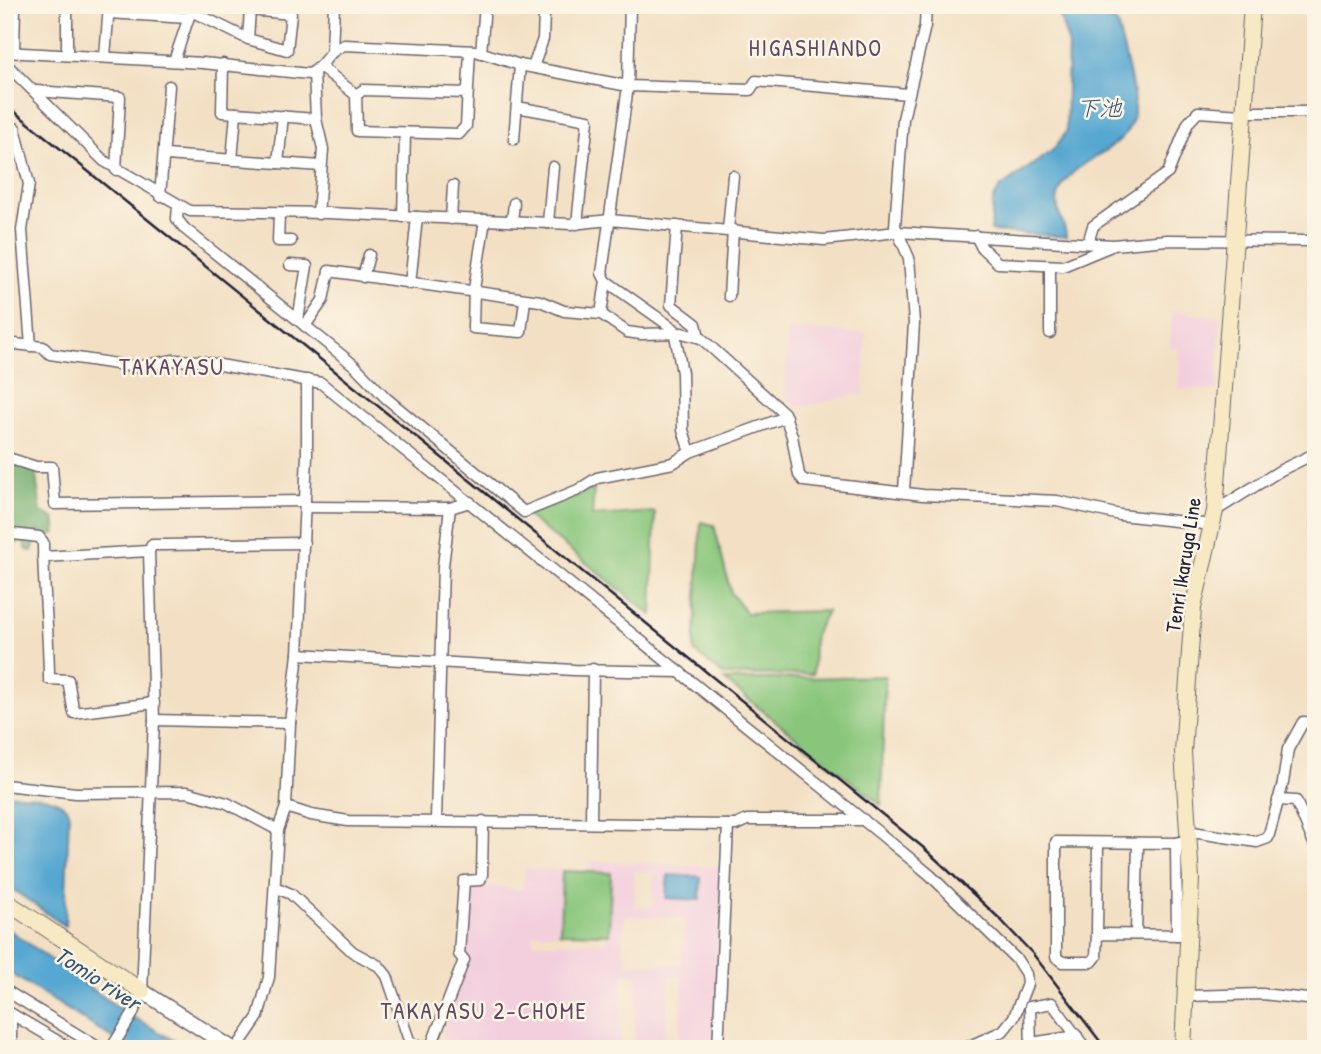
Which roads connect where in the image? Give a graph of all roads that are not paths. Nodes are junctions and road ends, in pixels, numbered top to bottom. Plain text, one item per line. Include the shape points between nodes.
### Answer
1 (15, 5) edge
2 (67, 5) edge
3 (334, 5) edge
4 (485, 5) edge
5 (630, 5) edge
6 (926, 5) edge
7 (1252, 5) edge
8 (109, 9) edge
9 (190, 11) edge
10 (544, 14) dead end
11 (248, 39) junction
12 (332, 49) junction
13 (287, 50) junction
14 (9, 52) edge
15 (475, 52) junction
16 (67, 55) junction
17 (105, 57) junction
18 (174, 61) junction
19 (5, 63) edge
20 (223, 64) junction
21 (520, 65) junction
22 (533, 67) junction
23 (317, 69) junction
24 (284, 72) junction
25 (169, 86) dead end
26 (628, 86) junction
27 (36, 91) junction
28 (467, 93) junction
29 (908, 94) junction
30 (356, 95) junction
31 (517, 107) junction
32 (1316, 112) edge
33 (236, 113) junction
34 (1242, 113) junction
35 (283, 116) junction
36 (316, 119) junction
37 (15, 128) dead end
38 (405, 133) junction
39 (514, 139) dead end
40 (165, 155) junction
41 (232, 160) junction
42 (278, 163) junction
43 (321, 166) junction
44 (553, 167) dead end
45 (116, 170) junction
46 (733, 176) dead end
47 (453, 186) dead end
48 (160, 195) junction
49 (514, 203) dead end
50 (178, 206) junction
51 (318, 214) junction
52 (279, 215) junction
53 (403, 217) junction
54 (417, 217) junction
55 (452, 219) junction
56 (485, 220) junction
57 (610, 220) junction
58 (512, 222) junction
59 (548, 223) junction
60 (577, 224) junction
61 (677, 226) junction
62 (731, 230) junction
63 (897, 232) junction
64 (976, 236) junction
65 (1089, 238) junction
66 (291, 241) dead end
67 (1234, 241) junction
68 (1316, 241) edge
69 (1113, 245) junction
70 (369, 255) dead end
71 (290, 265) dead end
72 (1050, 266) junction
73 (363, 277) junction
74 (606, 281) junction
75 (410, 284) junction
76 (474, 289) junction
77 (729, 296) dead end
78 (524, 300) junction
79 (601, 314) junction
80 (302, 323) junction
81 (1050, 333) dead end
82 (674, 334) junction
83 (699, 337) junction
84 (5, 343) edge
85 (32, 346) junction
86 (307, 380) junction
87 (786, 417) junction
88 (690, 452) junction
89 (1316, 453) edge
90 (5, 457) edge
91 (904, 491) junction
92 (470, 502) junction
93 (305, 504) junction
94 (450, 508) junction
95 (1214, 518) junction
96 (5, 533) edge
97 (304, 543) junction
98 (149, 551) junction
99 (43, 557) junction
100 (298, 654) junction
101 (440, 660) junction
102 (593, 669) junction
103 (681, 673) junction
104 (154, 703) junction
105 (154, 720) junction
106 (290, 723) junction
107 (1316, 723) edge
108 (5, 785) edge
109 (148, 793) junction
110 (1278, 800) junction
111 (286, 807) junction
112 (436, 820) junction
113 (864, 820) junction
114 (484, 821) junction
115 (591, 823) junction
116 (728, 825) junction
117 (278, 830) junction
118 (1183, 838) junction
119 (1098, 842) junction
120 (1138, 843) junction
121 (1316, 848) edge
122 (275, 887) junction
123 (5, 901) edge
124 (1097, 934) junction
125 (1136, 934) junction
126 (1184, 935) junction
127 (5, 990) edge
128 (142, 990) junction
129 (1186, 996) junction
130 (1316, 1000) edge
131 (8, 1012) edge
132 (1077, 1036) junction
133 (60, 1046) edge
134 (1031, 1046) edge
135 (430, 1048) edge
136 (11, 1049) edge
137 (71, 1049) edge
138 (101, 1049) edge
139 (111, 1049) edge
140 (235, 1049) edge
141 (718, 1049) edge
142 (963, 1049) edge
143 (1086, 1049) edge
144 (1183, 1049) edge

1 - 14 street
2 - 16 street
3 - 12 street
4 - 15 street
5 - 26 street
6 - 29 street
7 - 34 main road, Tenri Ikaruga Line
8 - 9 street
8 - 17 street
9 - 11 street
9 - 18 street
10 - 22 street via 543,39
11 - 13 street
11 - 13 street via 250,10 291,14
12 - 15 street via 344,45
12 - 23 street
13 - 24 street
14 - 16 street
15 - 21 street
15 - 28 street
16 - 17 street
17 - 18 street
18 - 20 street
19 - 27 street
20 - 24 street
20 - 33 street via 222,111
21 - 22 street
21 - 31 street
22 - 26 street
23 - 24 street
23 - 30 street
23 - 36 street
25 - 40 street
26 - 29 street via 750,90 756,81
26 - 57 street
27 - 45 street
27 - 45 street via 120,97
28 - 30 street via 363,90
28 - 38 street via 466,126 459,134
29 - 63 street
30 - 38 street via 357,131
31 - 39 street
31 - 60 street via 588,120
32 - 34 street
33 - 35 street
33 - 41 street
34 - 65 street via 1198,112 1188,123 1168,173 1093,226
34 - 67 main road, Tenri Ikaruga Line
35 - 36 street
35 - 42 street
36 - 43 street via 323,149
37 - 85 street via 29,184 23,230
38 - 53 street
40 - 41 street
40 - 48 street
41 - 42 street
42 - 43 street
43 - 51 street
44 - 59 street
45 - 48 street
46 - 62 street
47 - 55 street
48 - 50 street
49 - 58 street
50 - 52 street via 201,213
50 - 80 street via 177,219 185,229
51 - 52 street
51 - 53 street
52 - 66 street via 278,241
53 - 54 street
54 - 55 street
54 - 75 street
55 - 56 street
56 - 58 street
56 - 76 street
57 - 60 street
57 - 61 street
57 - 74 street via 602,273
58 - 59 street
59 - 60 street
61 - 62 street
61 - 83 street via 671,305 692,319
62 - 63 street via 824,240
62 - 77 street
63 - 64 street
63 - 91 street via 909,258 914,323
64 - 65 street
64 - 72 street via 998,263
65 - 69 street
67 - 68 street
67 - 69 street
67 - 95 main road, Tenri Ikaruga Line
69 - 72 street via 1063,266
70 - 73 street
71 - 80 street via 307,266
72 - 81 street
73 - 75 street
73 - 80 street via 329,271 323,300
74 - 79 street
74 - 82 street via 674,329
75 - 76 street
76 - 78 street
76 - 78 street via 473,328 521,332
78 - 79 street via 564,311
79 - 82 street via 627,332
80 - 88 street via 524,512 597,478 666,466
82 - 83 street
82 - 88 street via 682,373 683,430
83 - 87 street
84 - 85 street
85 - 86 street via 43,347 50,354 137,367 198,361
86 - 92 street via 321,383
86 - 93 street
87 - 88 street
87 - 91 street via 804,481
89 - 95 street via 1281,470
90 - 93 street via 52,467 55,504
91 - 95 street via 1057,501 1120,514
92 - 94 street
92 - 103 street
93 - 94 street
93 - 97 street
94 - 101 street via 444,534
95 - 118 main road, Tenri Ikaruga Line via 1193,608
96 - 99 street via 39,537
97 - 98 street via 152,545
97 - 100 street
98 - 99 street
98 - 104 street
99 - 104 street via 49,679 68,680 74,713
100 - 101 street
100 - 106 street
101 - 102 street
101 - 112 street
102 - 103 street
102 - 115 street
103 - 113 street
104 - 105 street
105 - 106 street
105 - 109 street
106 - 111 street
107 - 110 street via 1303,722 1288,749
108 - 109 street via 76,793
109 - 117 street via 206,796
109 - 128 street
110 - 118 street via 1270,835 1261,842
110 - 121 street via 1296,801
111 - 112 street via 348,821
111 - 117 street
112 - 114 street
113 - 116 street via 747,820
113 - 142 street via 964,908 1026,974 1023,996 1003,1031
114 - 115 street
114 - 135 street via 482,875 480,880 464,881 458,954 464,960
115 - 116 street
116 - 141 street
117 - 122 street
118 - 120 street
118 - 126 main road, Tenri Ikaruga Line
119 - 120 street
119 - 124 street
119 - 124 street via 1056,842 1056,957 1062,962 1092,962
120 - 125 street
122 - 135 street via 291,894 353,952 379,966 387,976 410,1043
122 - 140 street via 269,977 258,1017
123 - 128 main road
124 - 125 street
125 - 126 street
126 - 129 main road, Tenri Ikaruga Line
127 - 138 street
128 - 139 street
128 - 140 street
129 - 130 street via 1262,994
129 - 144 main road, Tenri Ikaruga Line
131 - 133 street
131 - 136 street
132 - 134 street
132 - 134 street via 1052,1003 1030,1007
132 - 143 street
133 - 137 street

